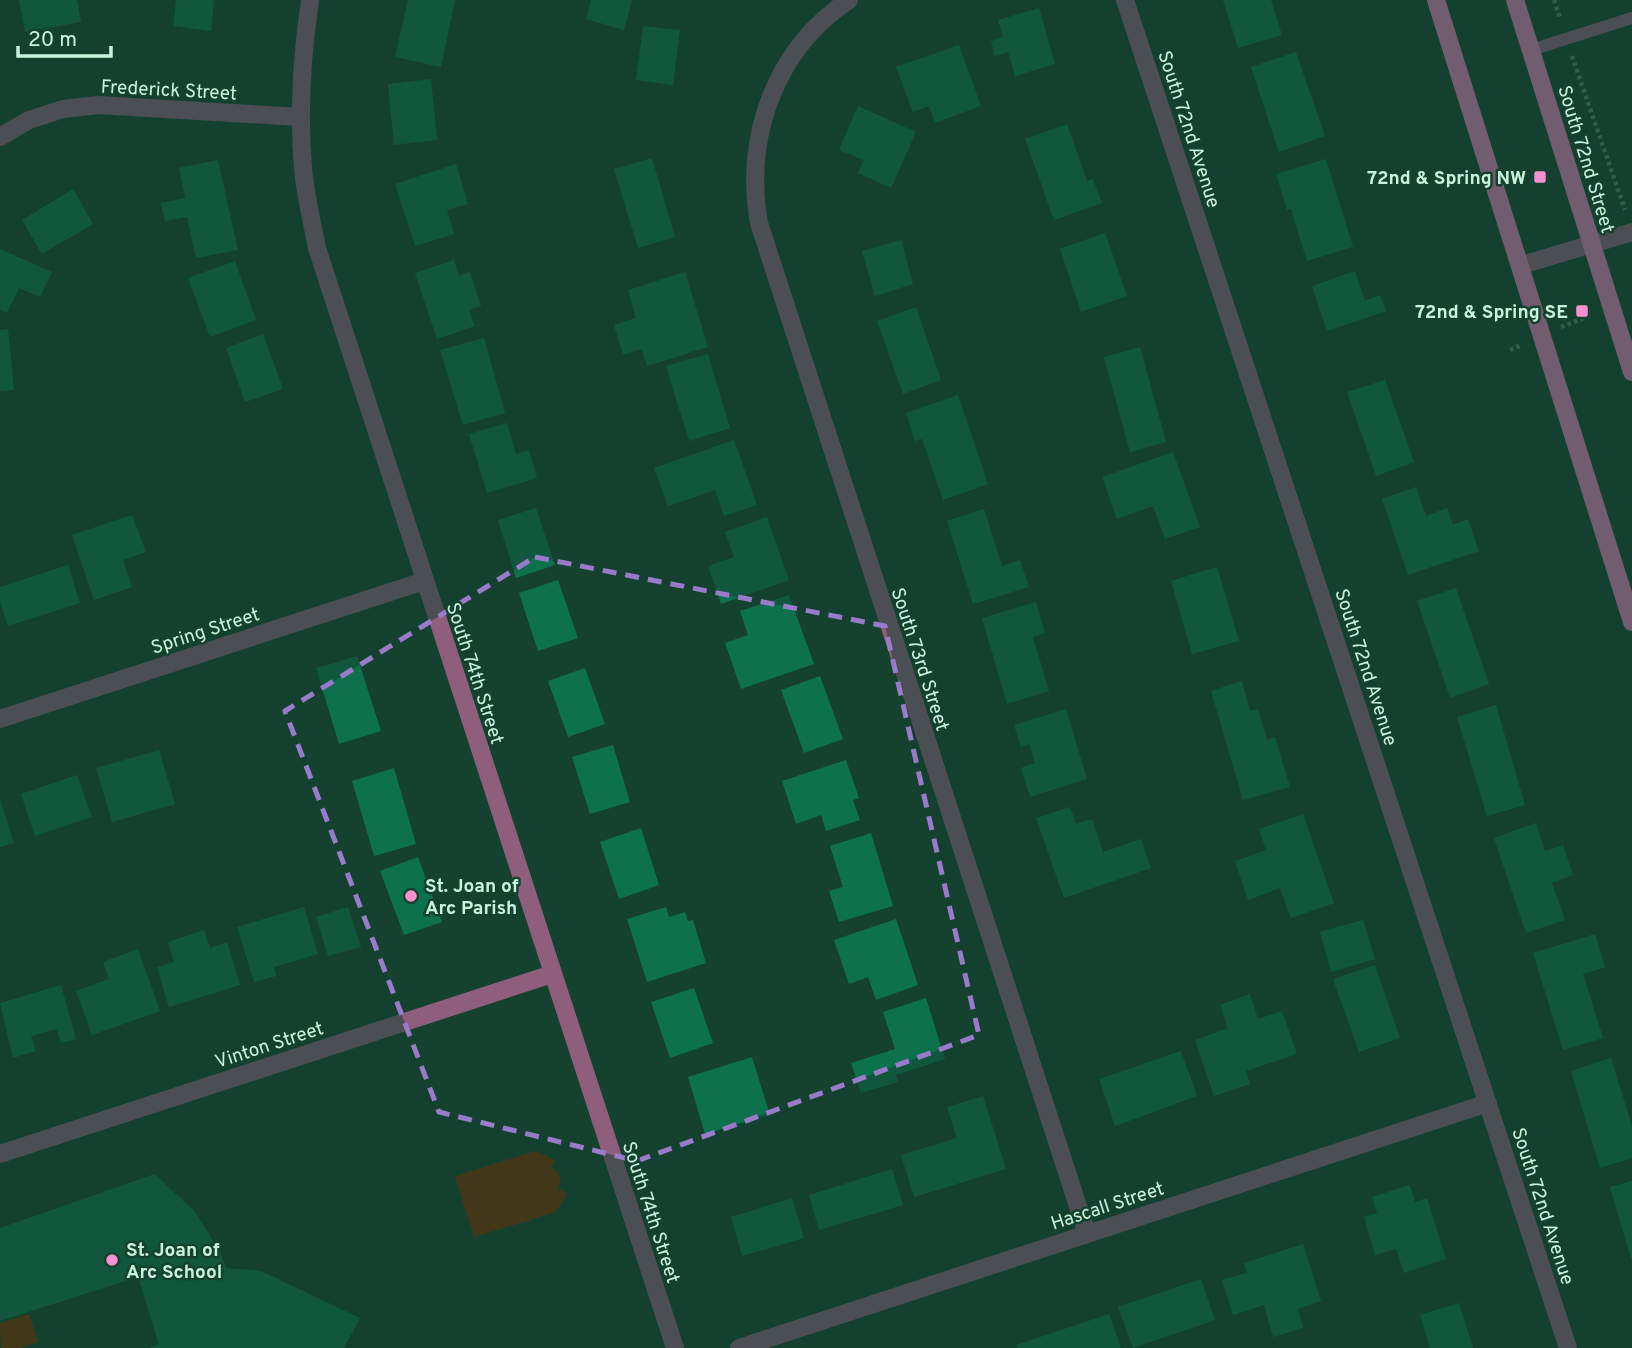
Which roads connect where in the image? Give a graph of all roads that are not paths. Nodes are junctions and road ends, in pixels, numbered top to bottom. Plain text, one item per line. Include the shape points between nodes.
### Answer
1 (310, 0) edge
2 (849, 0) edge
3 (1125, 0) edge
4 (1436, 0) edge
5 (1515, 0) edge
6 (1632, 18) edge
7 (1531, 50) junction
8 (300, 117) junction
9 (0, 137) edge
10 (1632, 232) edge
11 (1592, 243) junction
12 (1522, 265) junction
13 (1632, 372) edge
14 (424, 581) junction
15 (1632, 622) edge
16 (0, 719) edge
17 (552, 974) junction
18 (1488, 1103) junction
19 (0, 1154) edge
20 (1087, 1234) junction
21 (675, 1348) edge
22 (739, 1348) edge
23 (1568, 1348) edge

1 - 8 street, South 74th Street
2 - 20 street, South 73rd Street via 804,40 771,94 755,152 759,223
3 - 18 street, South 72nd Avenue
4 - 12 main road
5 - 7 main road, South 72nd Street
6 - 7 lane
7 - 11 main road, South 72nd Street
8 - 9 street, Frederick Street via 98,105 63,109 29,120
8 - 14 street, South 74th Street via 303,170 317,248
10 - 11 street
11 - 12 street
11 - 13 main road, South 72nd Street
12 - 15 main road
14 - 16 street, Spring Street
14 - 17 street, South 74th Street
17 - 19 street, Vinton Street
17 - 21 street, South 74th Street
18 - 20 street, Hascall Street
18 - 23 street, South 72nd Avenue
20 - 22 street, Hascall Street

